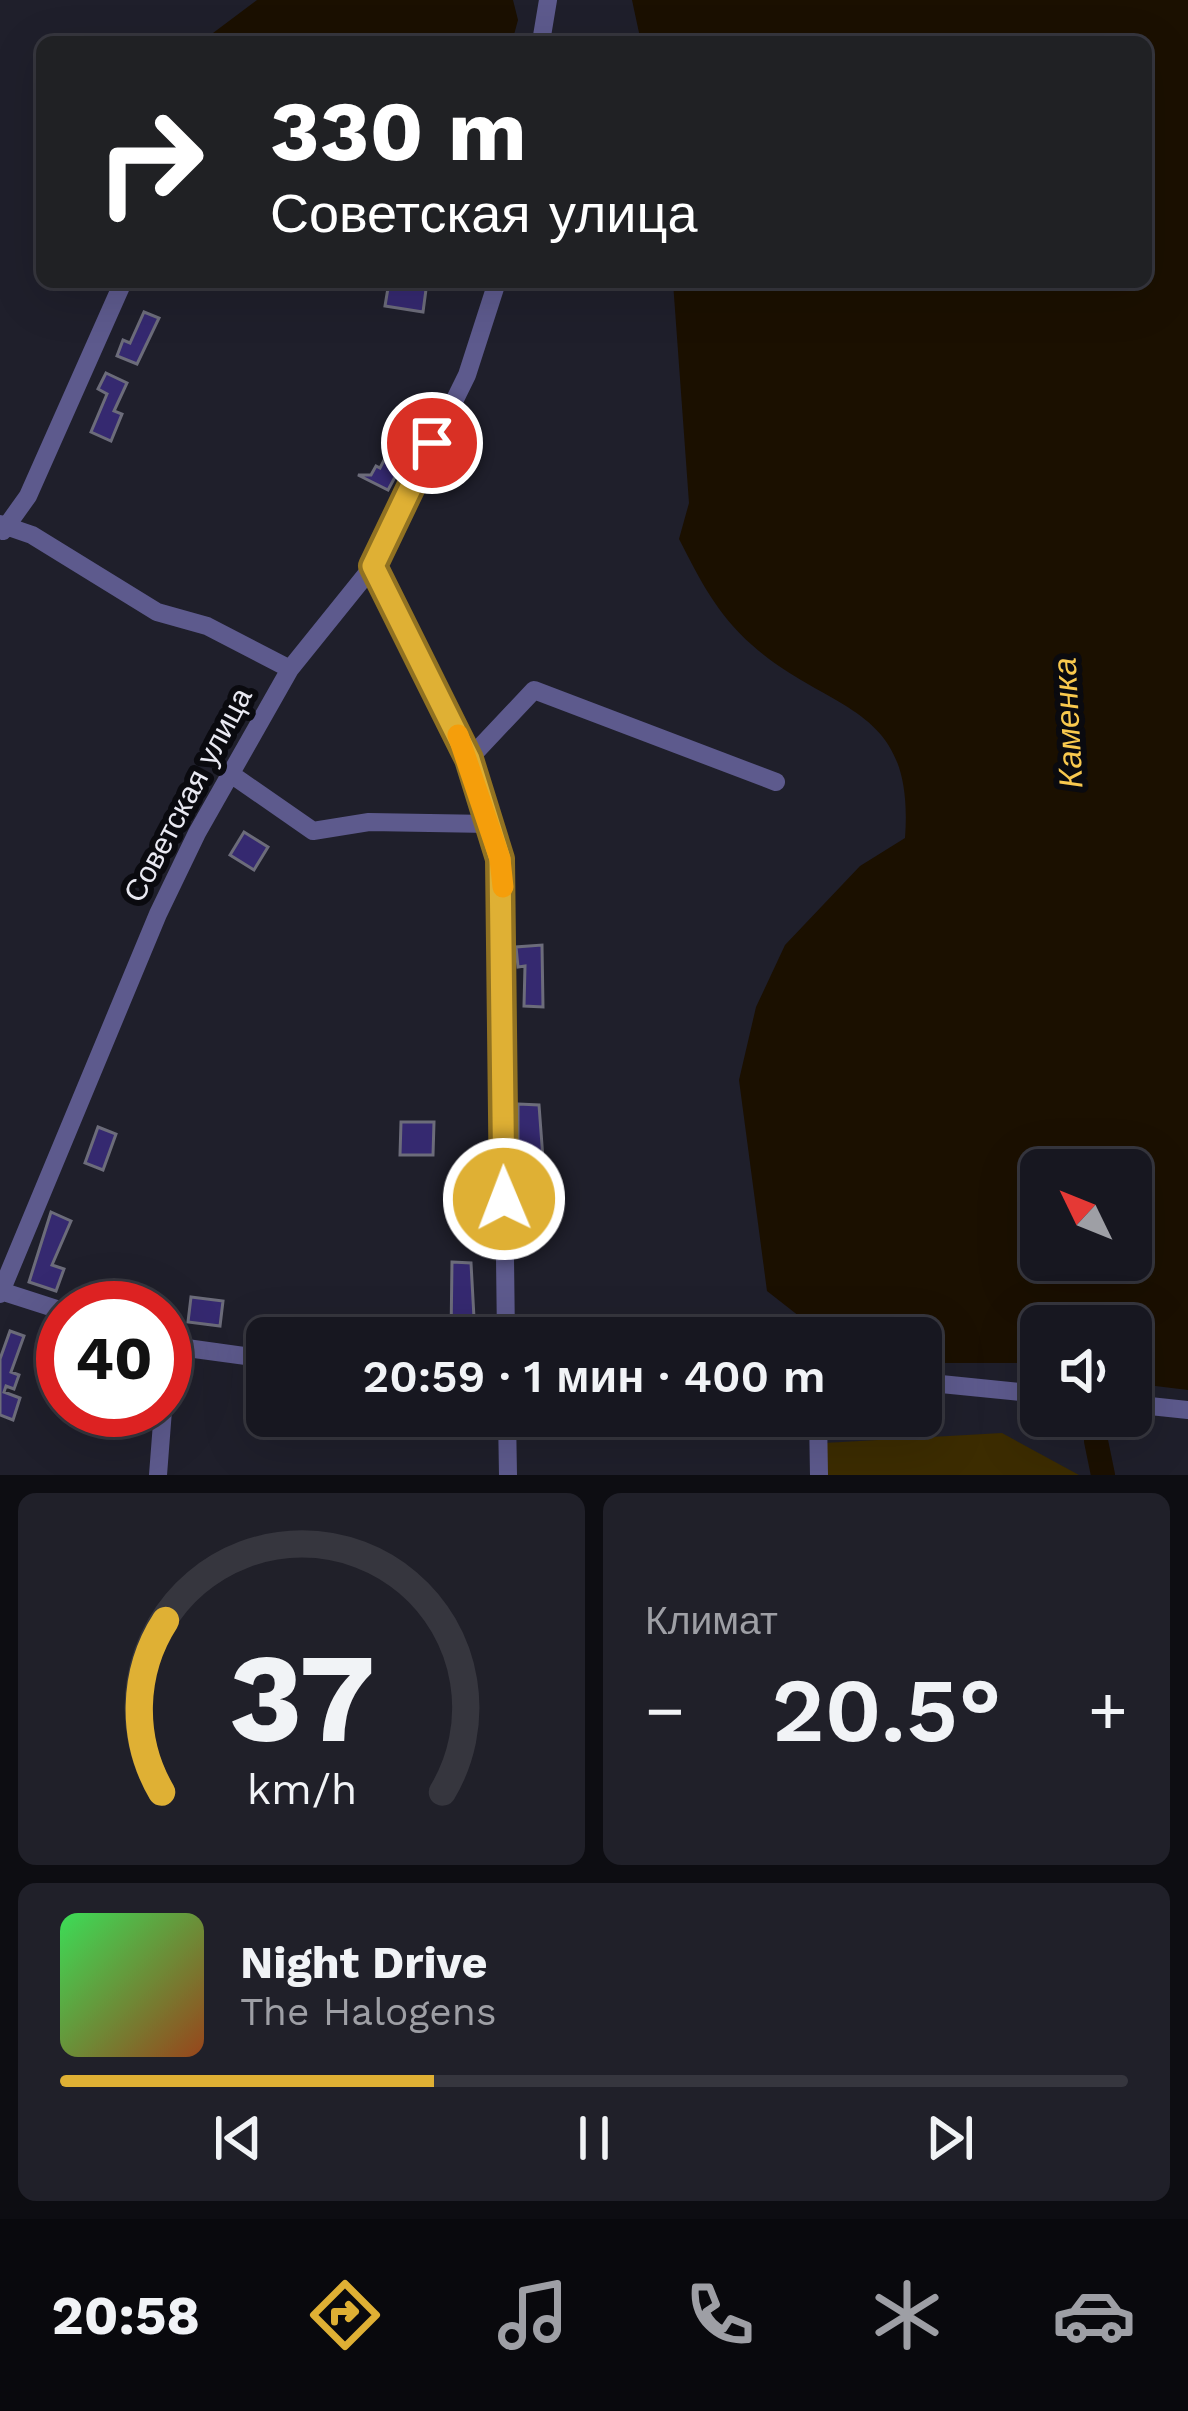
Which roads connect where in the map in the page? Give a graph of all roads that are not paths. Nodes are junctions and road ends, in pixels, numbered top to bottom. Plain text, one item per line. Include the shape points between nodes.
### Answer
1 (548, 0) edge
2 (542, 36) edge
3 (120, 288) edge
4 (494, 288) edge
5 (3, 528) edge
6 (373, 566) junction
7 (290, 669) junction
8 (469, 759) junction
9 (228, 772) junction
10 (776, 782) dead end
11 (490, 824) junction
12 (1, 1293) edge
13 (36, 1303) edge
14 (506, 1317) edge
15 (192, 1349) edge
16 (246, 1356) edge
17 (942, 1384) edge
18 (1020, 1392) edge
19 (1152, 1406) edge
20 (1188, 1410) edge
21 (162, 1437) edge
22 (507, 1437) edge
23 (818, 1437) edge
24 (158, 1475) edge
25 (508, 1475) edge
26 (819, 1475) edge

1 - 2 street
3 - 5 street via 28,496
4 - 6 street, Советская улица via 467,375
5 - 7 street via 157,612 207,626
6 - 7 street, Советская улица
6 - 8 street
7 - 9 street, Советская улица
8 - 10 street via 533,690
8 - 11 street
9 - 11 street via 313,831 369,822
9 - 12 street, Советская улица via 158,914
11 - 14 street via 503,895
12 - 13 street
15 - 16 street
17 - 18 street
19 - 20 street
21 - 24 street
22 - 25 street
23 - 26 street

